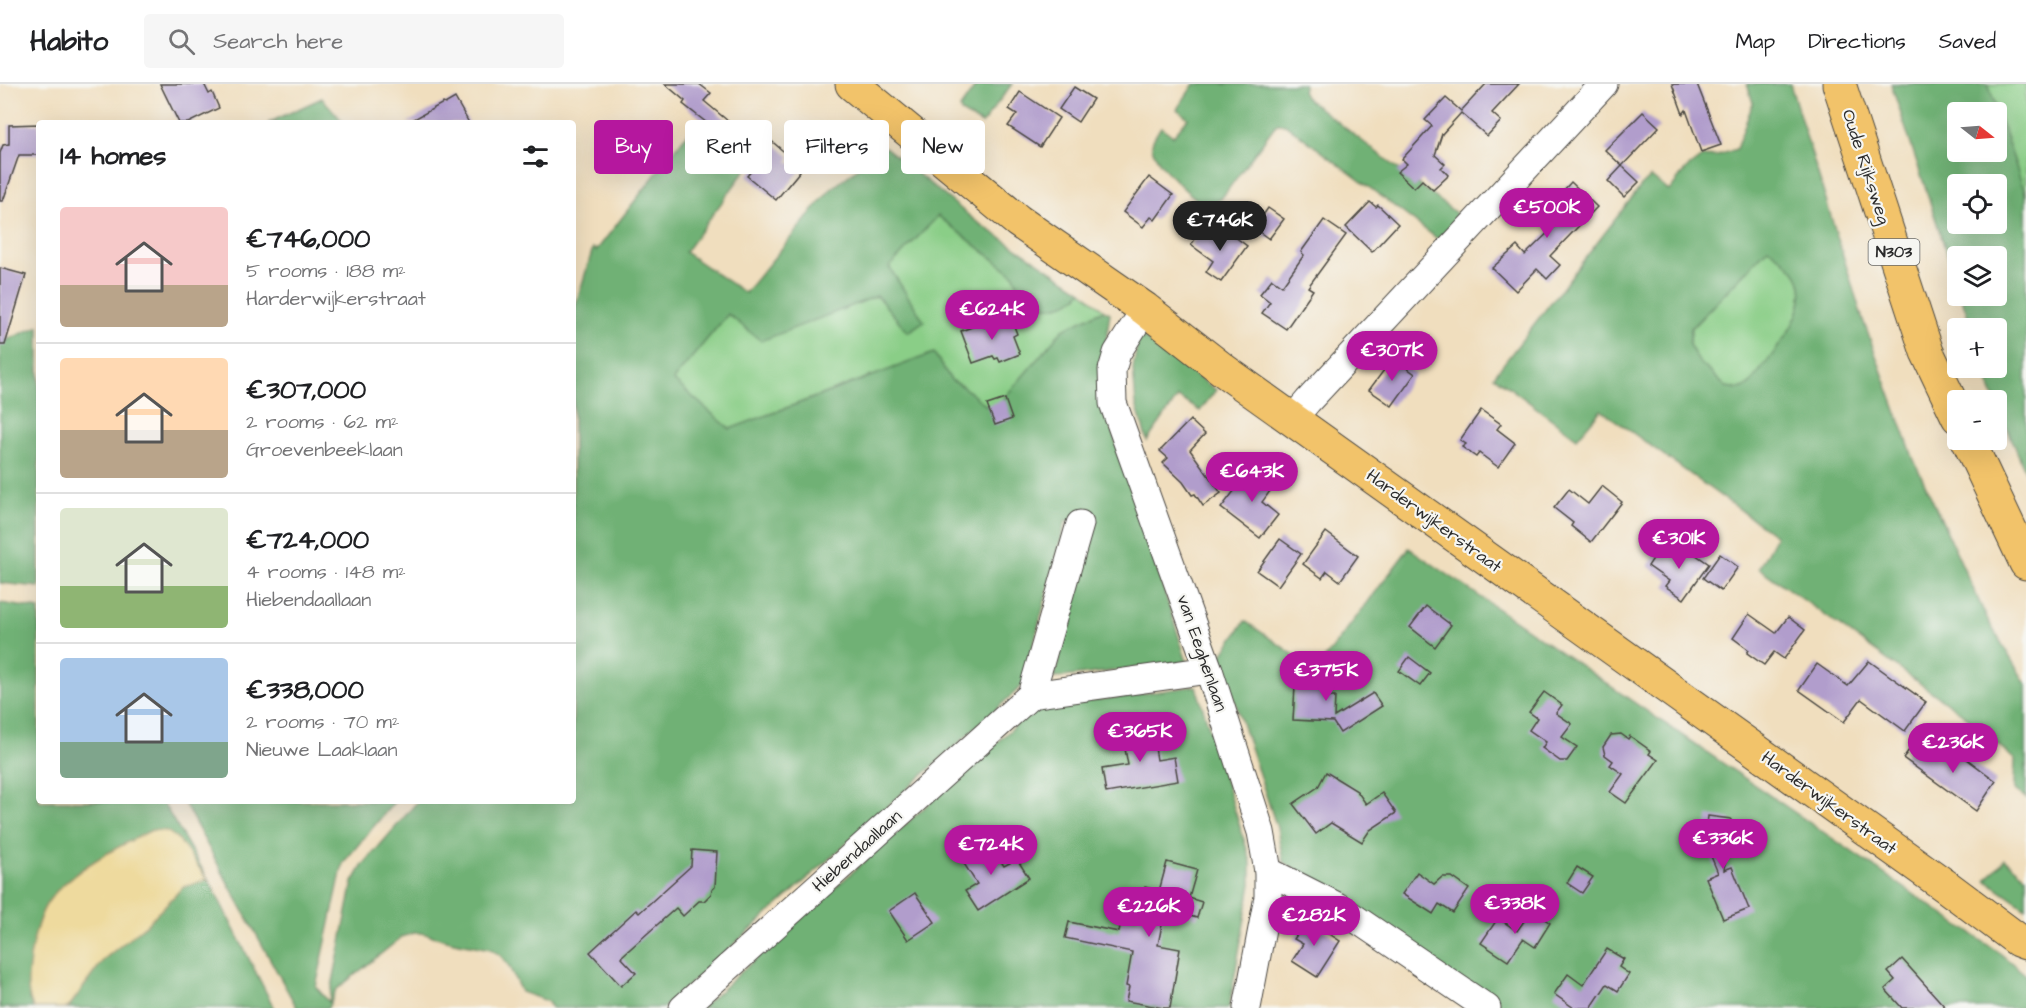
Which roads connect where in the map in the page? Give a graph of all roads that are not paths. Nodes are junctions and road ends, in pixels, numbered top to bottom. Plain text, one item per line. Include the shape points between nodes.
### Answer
1 (852, 84) edge
2 (1604, 84) edge
3 (1839, 84) edge
4 (1145, 309) junction
5 (1947, 394) edge
6 (1292, 420) junction
7 (1973, 450) edge
8 (1080, 524) dead end
9 (2026, 563) edge
10 (1209, 670) junction
11 (1031, 695) junction
12 (1268, 871) junction
13 (2026, 943) edge
14 (683, 1008) edge
15 (1247, 1008) edge
16 (1487, 1008) edge

1 - 4 main road, Harderwijkerstraat via 1018,221
2 - 6 street
3 - 5 main road, Oude Rijksweg / N303 via 1927,352
4 - 6 main road, Harderwijkerstraat
4 - 10 street, van Eeghenlaan via 1117,353 1112,370 1113,403
6 - 13 main road, Harderwijkerstraat
7 - 9 main road
8 - 11 street
10 - 11 street
10 - 12 street, van Eeghenlaan via 1261,832
11 - 14 street, Hiebendaallaan
12 - 15 street, van Eeghenlaan via 1268,897
12 - 16 street via 1336,906

